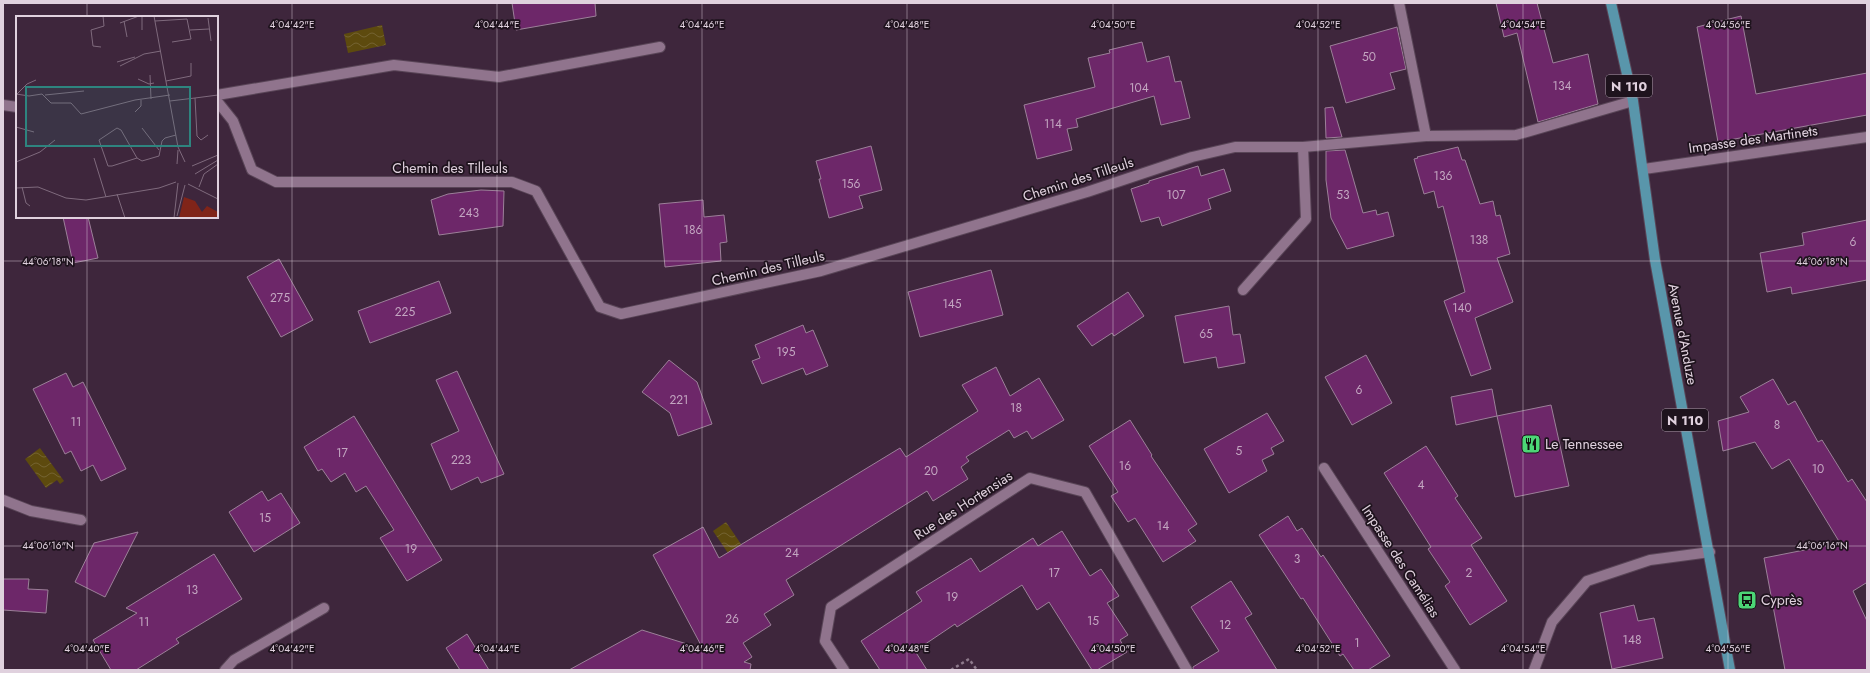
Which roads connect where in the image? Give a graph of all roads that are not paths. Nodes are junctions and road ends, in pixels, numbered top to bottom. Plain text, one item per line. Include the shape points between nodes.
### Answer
1 (1399, 3) edge
2 (1611, 3) edge
3 (660, 47) dead end
4 (218, 96) edge
5 (1633, 101) junction
6 (218, 102) edge
7 (3, 105) edge
8 (16, 107) edge
9 (1426, 136) junction
10 (1867, 137) edge
11 (1302, 147) junction
12 (1644, 169) junction
13 (1243, 290) dead end
14 (1324, 468) dead end
15 (3, 500) edge
16 (81, 520) dead end
17 (1710, 552) junction
18 (324, 608) dead end
19 (225, 670) edge
20 (844, 670) edge
21 (1187, 670) edge
22 (1455, 670) edge
23 (1534, 670) edge
24 (1730, 670) edge

1 - 9 street
2 - 5 main road, Avenue d'Anduze / N 110
3 - 4 street via 499,77 394,65
5 - 9 street, Chemin des Tilleuls via 1516,135
5 - 12 main road, Avenue d'Anduze / N 110
6 - 11 street, Chemin des Tilleuls via 232,121 252,170 276,182 512,182 536,191 600,307 621,314 821,271 1087,192 1192,157 1235,147
7 - 8 street
9 - 11 street, Chemin des Tilleuls
10 - 12 street, Impasse des Martinets
11 - 13 street via 1306,219
12 - 17 main road, Avenue d'Anduze / N 110 via 1656,260
14 - 22 street, Impasse des Camélias
15 - 16 street via 31,511
17 - 23 street via 1650,560 1587,581 1552,622
17 - 24 main road, Avenue d'Anduze / N 110
18 - 19 street via 234,660
20 - 21 street, Rue des Hortensias via 825,641 831,608 1030,478 1085,492

